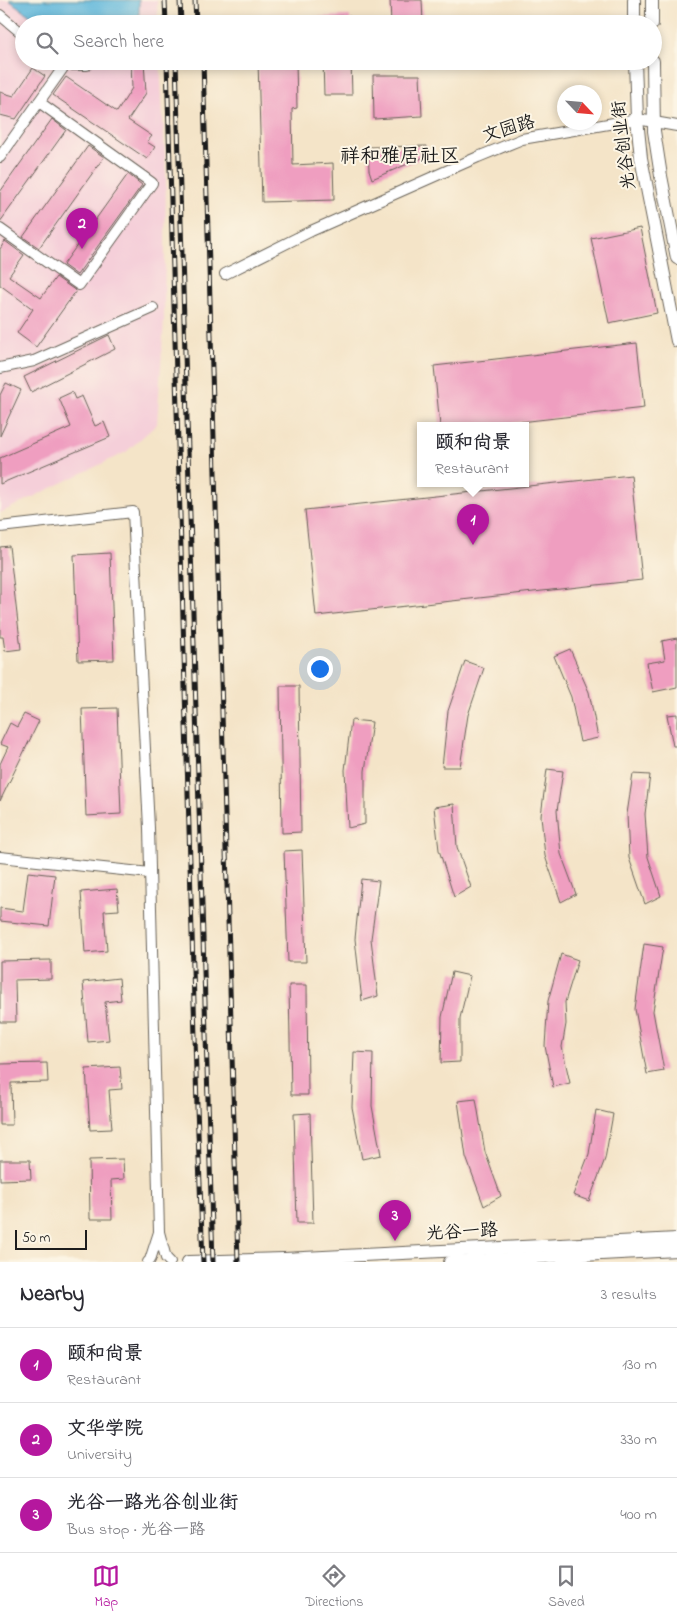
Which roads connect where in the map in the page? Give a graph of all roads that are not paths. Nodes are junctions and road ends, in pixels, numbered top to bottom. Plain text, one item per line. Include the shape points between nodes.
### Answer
1 (634, 0) edge
2 (652, 0) edge
3 (0, 15) edge
4 (634, 15) edge
5 (652, 15) edge
6 (15, 28) edge
7 (61, 70) edge
8 (635, 70) edge
9 (653, 70) edge
10 (39, 102) junction
11 (637, 119) junction
12 (654, 122) junction
13 (677, 126) edge
14 (0, 157) edge
15 (0, 229) edge
16 (677, 258) edge
17 (225, 274) dead end
18 (153, 308) dead end
19 (677, 341) edge
20 (0, 368) edge
21 (0, 527) edge
22 (0, 857) edge
23 (150, 873) junction
24 (159, 1232) junction
25 (677, 1239) edge
26 (677, 1250) edge
27 (148, 1262) edge
28 (170, 1262) edge
29 (188, 1262) edge
30 (450, 1262) edge

1 - 4 main road
2 - 5 main road
3 - 6 street
7 - 10 street
8 - 11 main road, 光谷创业街
9 - 12 main road, 光谷创业街
10 - 14 street
10 - 15 street via 152,182 79,285
11 - 12 street, 文园路
11 - 17 street, 文园路 via 522,140 311,231
11 - 19 main road, 光谷创业街 via 641,158
12 - 13 street, 文园路
12 - 16 main road, 光谷创业街
18 - 20 street via 34,361
21 - 23 street via 133,512
22 - 23 street
23 - 24 street
24 - 27 street
24 - 28 street
25 - 29 main road, 光谷一路 via 284,1260
26 - 30 main road, 光谷一路

